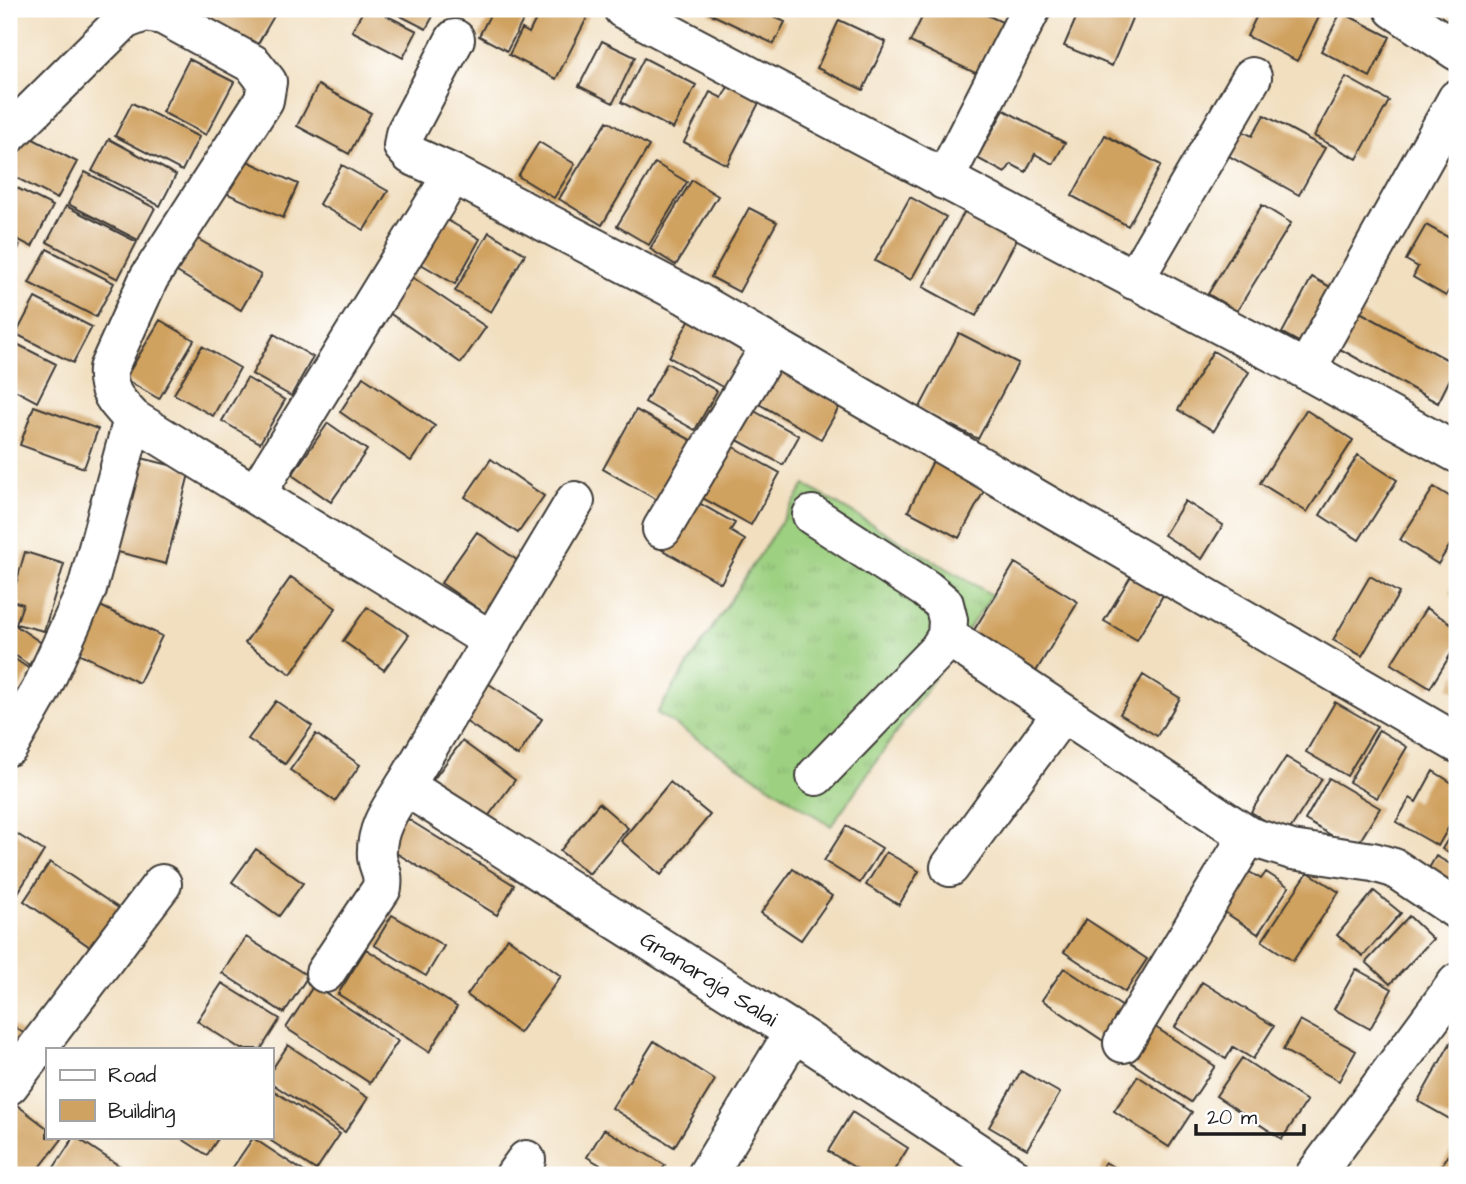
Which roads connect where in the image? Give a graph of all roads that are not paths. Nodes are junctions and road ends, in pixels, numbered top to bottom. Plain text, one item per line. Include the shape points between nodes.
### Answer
1 (623, 9) edge
2 (1031, 9) edge
3 (1394, 9) edge
4 (678, 22) edge
5 (455, 39) dead end
6 (1457, 51) edge
7 (1252, 77) dead end
8 (1457, 99) edge
9 (9, 134) edge
10 (453, 174) junction
11 (944, 180) junction
12 (1134, 279) junction
13 (771, 345) junction
14 (1306, 370) junction
15 (133, 419) junction
16 (1457, 453) edge
17 (256, 494) junction
18 (575, 501) dead end
19 (812, 514) dead end
20 (662, 529) dead end
21 (947, 636) junction
22 (492, 641) junction
23 (1062, 713) junction
24 (1457, 743) edge
25 (9, 746) edge
26 (816, 776) dead end
27 (405, 786) junction
28 (1248, 836) junction
29 (950, 867) dead end
30 (162, 884) dead end
31 (1457, 910) edge
32 (325, 973) dead end
33 (1451, 1004) edge
34 (794, 1032) junction
35 (1123, 1043) dead end
36 (9, 1085) edge
37 (707, 1175) edge
38 (1011, 1175) edge
39 (1315, 1175) edge

1 - 4 street
2 - 11 street
3 - 6 street
4 - 11 street
5 - 10 street via 403,146 411,155
7 - 12 street
8 - 14 street
9 - 15 street via 124,20 145,12 163,15 253,64 267,82 264,100 149,278 108,369 112,397
10 - 13 street
10 - 17 street
11 - 12 street
12 - 14 street
13 - 20 street
13 - 24 street
14 - 16 street
15 - 17 street
15 - 25 street via 88,589
17 - 22 street
18 - 22 street
19 - 21 street via 944,604
21 - 23 street
21 - 26 street via 915,676
22 - 27 street
23 - 28 street
23 - 29 street
27 - 32 street via 378,836 382,888
27 - 34 street, Gnanaraja Salai
28 - 31 street via 1292,850 1394,868
28 - 35 street
30 - 36 street
33 - 39 street
34 - 37 street
34 - 38 street, Gnanaraja Salai

